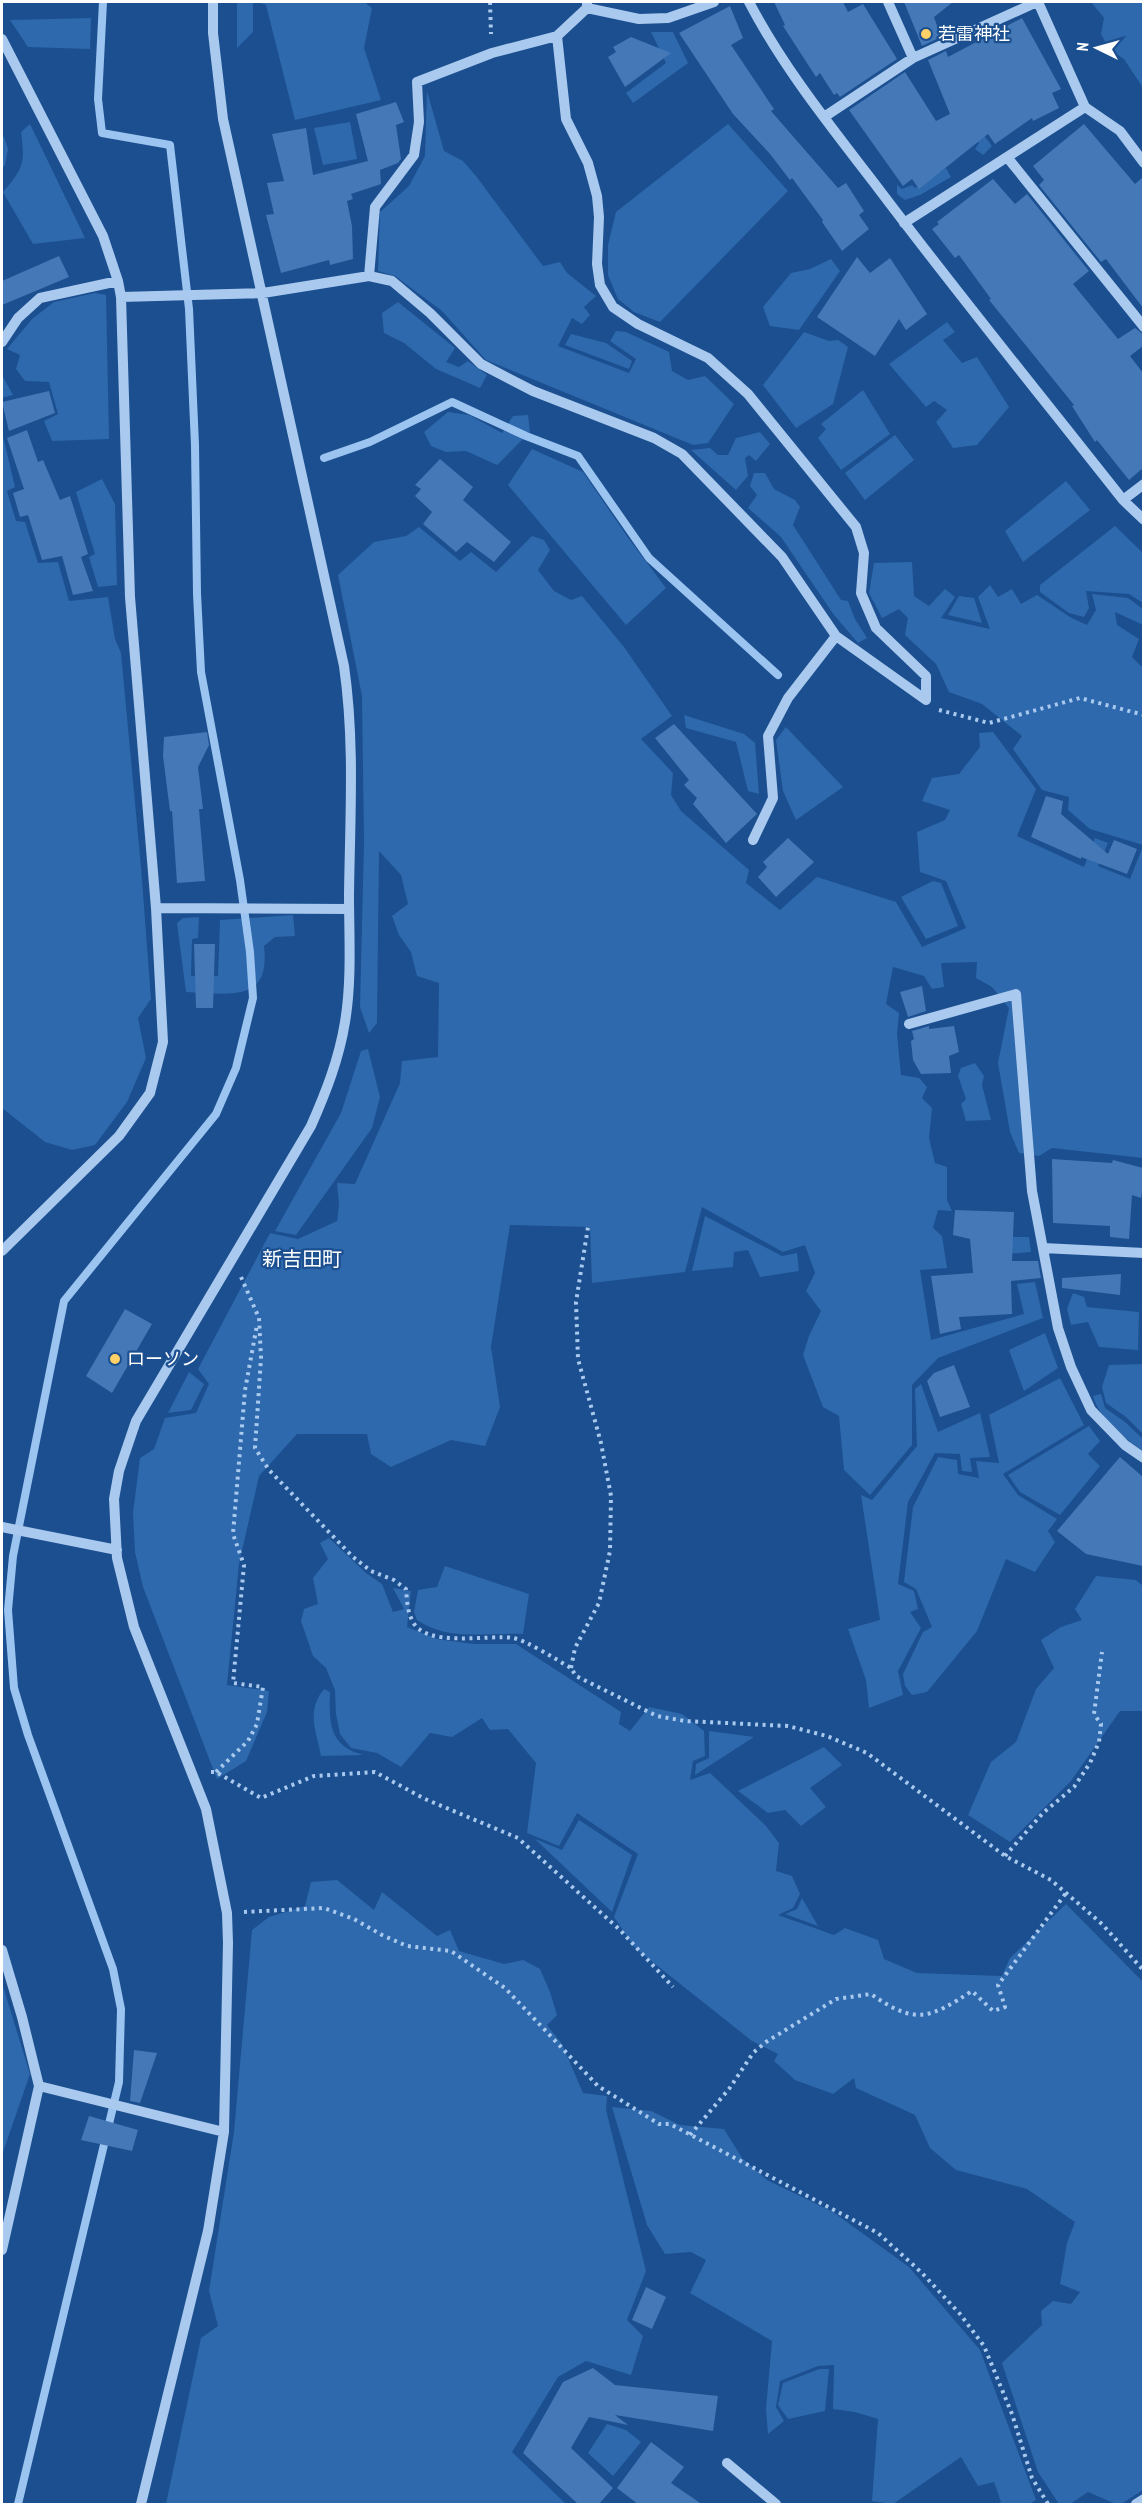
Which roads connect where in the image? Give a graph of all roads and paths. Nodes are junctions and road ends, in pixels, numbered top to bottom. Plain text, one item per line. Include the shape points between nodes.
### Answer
1 (213, 2) edge
2 (490, 2) edge
3 (714, 2) edge
4 (748, 2) edge
5 (888, 2) edge
6 (1037, 2) edge
7 (587, 5) edge
8 (557, 36) junction
9 (2, 39) edge
10 (492, 53) junction
11 (913, 58) junction
12 (1085, 106) junction
13 (824, 117) junction
14 (1007, 157) junction
15 (1143, 163) edge
16 (904, 223) junction
17 (369, 276) junction
18 (118, 281) junction
19 (262, 293) junction
20 (121, 297) junction
21 (1143, 327) edge
22 (2, 342) edge
23 (1143, 484) edge
24 (1123, 500) junction
25 (1143, 520) edge
26 (836, 636) junction
27 (926, 700) junction
28 (1143, 715) edge
29 (753, 840) dead end
30 (156, 908) junction
31 (349, 909) junction
32 (909, 1024) dead end
33 (588, 1227) dead end
34 (1043, 1248) junction
35 (2, 1251) edge
36 (1143, 1253) edge
37 (233, 1260) junction
38 (259, 1318) junction
39 (1143, 1458) edge
40 (2, 1527) edge
41 (117, 1550) junction
42 (1102, 1652) dead end
43 (571, 1668) junction
44 (216, 1772) junction
45 (192, 1773) junction
46 (1005, 1856) junction
47 (1066, 1893) junction
48 (227, 1913) junction
49 (2, 1950) edge
50 (1143, 1971) edge
51 (673, 1987) dead end
52 (39, 2086) junction
53 (224, 2132) junction
54 (690, 2135) junction
55 (2, 2250) edge
56 (727, 2463) dead end
57 (1143, 2499) edge
58 (141, 2505) edge
59 (776, 2505) edge
60 (1048, 2505) edge
61 (1136, 2505) edge

1 - 19 street via 223,119
2 - 10 path
3 - 7 street via 668,18 639,19
4 - 13 street via 766,35
5 - 11 street
6 - 11 street
6 - 12 street
7 - 8 street
8 - 10 street
8 - 27 street via 566,119 588,163 597,196 600,285 613,307 638,324 708,358 748,394 856,527 864,553 861,593 876,628 926,676
9 - 18 street via 103,236
10 - 17 street via 417,82 419,122 414,156 375,207
11 - 13 street
12 - 14 street
12 - 15 street via 1120,131
13 - 16 street
14 - 16 street
14 - 21 street
16 - 24 street
17 - 19 street
17 - 26 street via 392,281 481,364 533,391 654,438 682,454 782,557
18 - 20 street
18 - 22 street via 40,298 18,318
19 - 20 street
19 - 31 street via 350,708
20 - 30 street via 130,597
23 - 24 street
24 - 25 street
26 - 27 street
26 - 29 street via 788,698 768,736 773,798
27 - 28 path via 939,710 989,723 1080,698
30 - 31 street
30 - 35 street via 163,1042 150,1093 119,1136
31 - 37 street via 345,1022 333,1075 311,1126
32 - 34 street via 1016,994 1032,1191
33 - 43 path via 576,1302 578,1359 611,1496 610,1551 599,1603 575,1648
34 - 36 street
34 - 39 street via 1058,1328 1091,1410
37 - 38 path
37 - 41 street via 136,1421 114,1499
38 - 43 path via 261,1358 255,1448 269,1470 354,1557 371,1571 406,1589 412,1623 428,1634 454,1639 514,1638
38 - 44 path via 245,1390 233,1534 244,1565 233,1683 263,1687 258,1724 248,1741
40 - 41 street
41 - 45 street via 134,1627
42 - 46 path via 1094,1714 1101,1724 1090,1763 1074,1787 1042,1813
43 - 46 path via 576,1676 657,1716 788,1726 827,1736 867,1753
44 - 45 path
44 - 51 path via 261,1798 314,1776 375,1772 518,1838 620,1930
45 - 48 street via 206,1809
46 - 47 path via 1051,1880
47 - 50 path via 1102,1924
47 - 54 path via 998,1985 1005,2007 993,2012 972,1991 942,2011 918,2015 894,2010 871,1994 836,1999 753,2053
48 - 53 street
48 - 54 path via 324,1908 407,1946 451,1951 505,1988 598,2086 659,2124 670,2124
49 - 52 street
52 - 53 street
52 - 55 street
53 - 58 street via 208,2231
54 - 60 path via 878,2233 922,2273 984,2346 1012,2414 1032,2478
56 - 59 street
57 - 61 street

